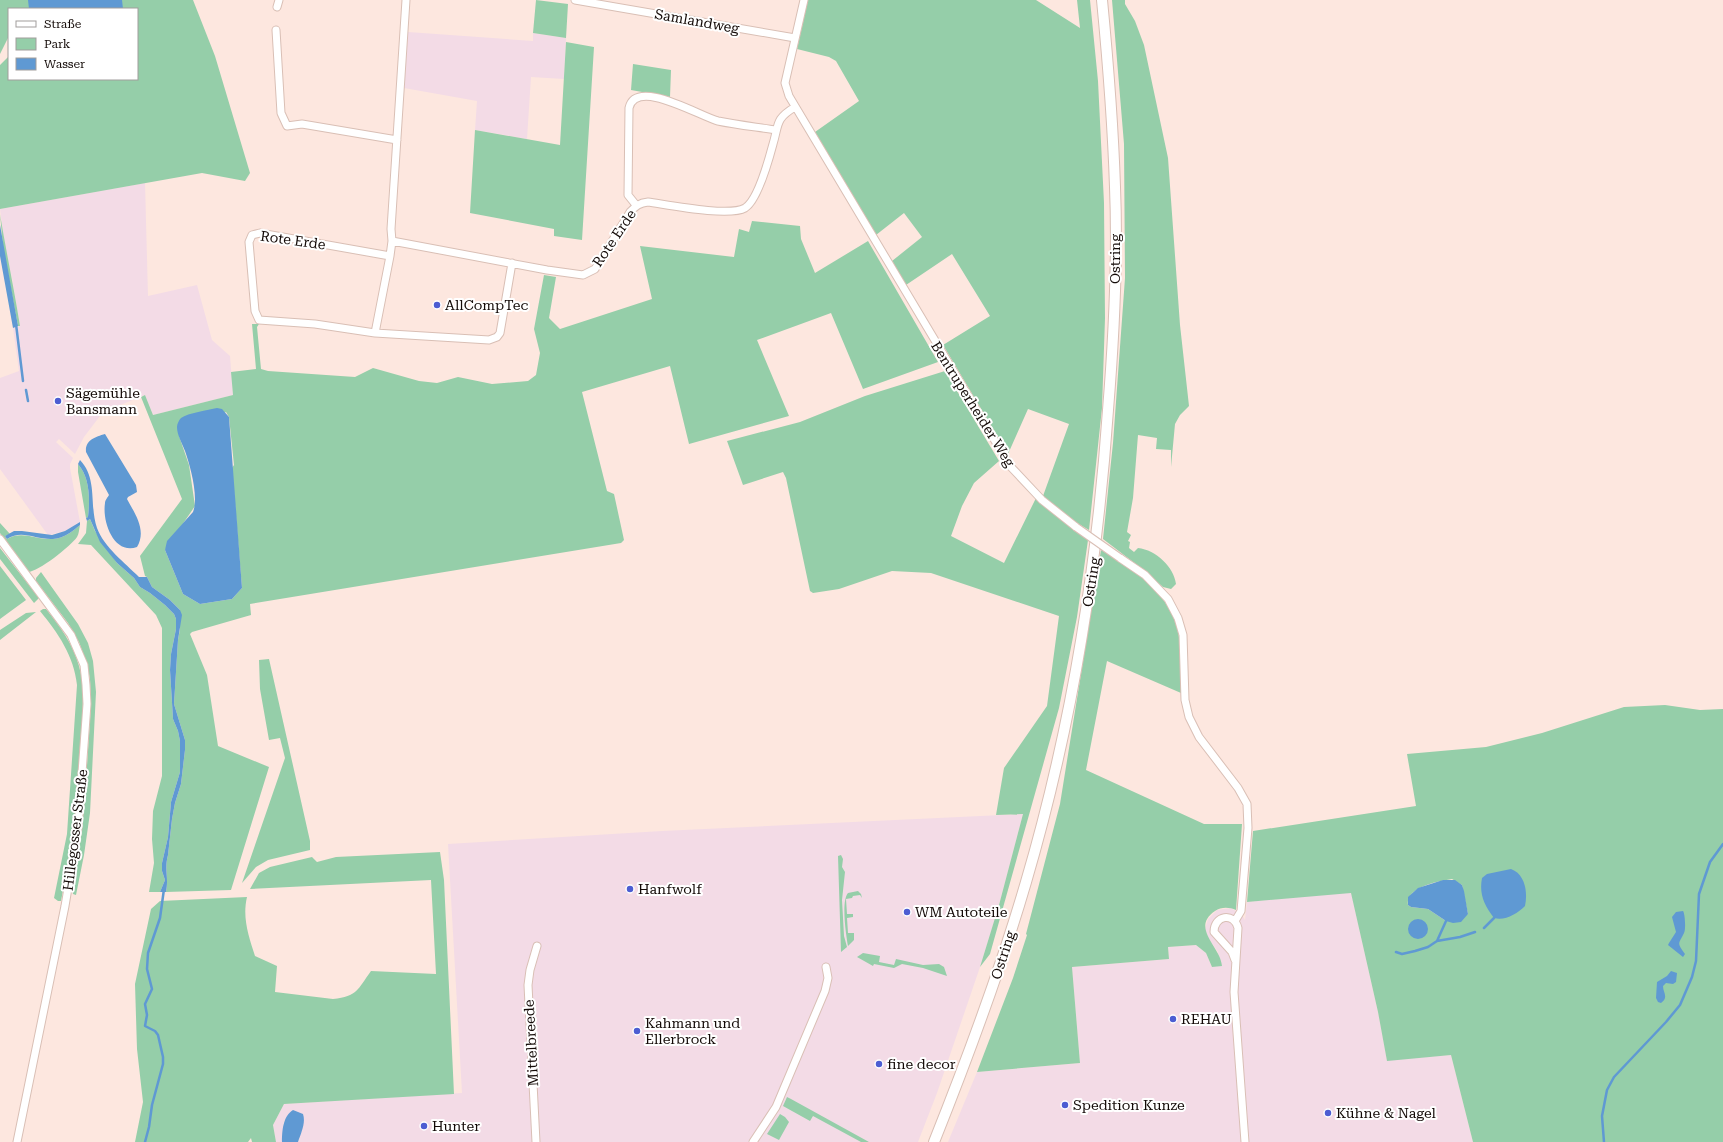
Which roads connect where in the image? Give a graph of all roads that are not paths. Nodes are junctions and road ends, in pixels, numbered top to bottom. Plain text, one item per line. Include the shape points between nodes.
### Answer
1 (406, 0) edge
2 (575, 0) edge
3 (804, 0) edge
4 (1102, 0) edge
5 (276, 30) dead end
6 (795, 38) junction
7 (794, 106) junction
8 (776, 130) junction
9 (397, 140) junction
10 (636, 205) junction
11 (392, 241) junction
12 (390, 256) junction
13 (512, 264) junction
14 (375, 334) junction
15 (0, 539) edge
16 (1235, 921) junction
17 (537, 946) dead end
18 (1235, 960) junction
19 (826, 966) dead end
20 (17, 1142) edge
21 (536, 1142) edge
22 (753, 1142) edge
23 (934, 1142) edge
24 (1246, 1142) edge

1 - 9 street
2 - 6 street, Samlandweg
3 - 6 street, Bentruperheider Weg
4 - 23 main road, Ostring via 1115,189 1114,293 1103,487 1094,565 1062,738 1026,882 982,1018
5 - 9 street via 281,113 287,126 302,124
6 - 7 street, Bentruperheider Weg via 785,83
7 - 8 street, Rote Erde via 783,115
7 - 16 street, Bentruperheider Weg, bridge via 1010,466 1042,500 1145,575 1168,599 1183,635 1185,700 1189,717 1199,737 1238,788 1247,804 1248,828 1241,911
8 - 10 street, Rote Erde via 755,196 745,208 723,212 648,202
8 - 10 street via 717,121 676,103 645,97 634,99 629,108 628,196
9 - 11 street
10 - 13 street, Rote Erde via 595,269 590,272 575,275
11 - 12 street
11 - 13 street, Rote Erde
12 - 14 street
12 - 14 street, Rote Erde via 260,233 252,235 249,242 255,311 259,320 315,324
13 - 14 street via 497,338 489,340
15 - 20 street, Hillegosser Straße via 71,635 84,665 87,704 78,828 65,906
16 - 18 street via 1238,928
16 - 18 street via 1226,916 1218,920 1214,928
17 - 21 street, Mittelbreede via 528,985
18 - 24 street via 1234,999
19 - 22 street via 826,991 784,1091 770,1119

